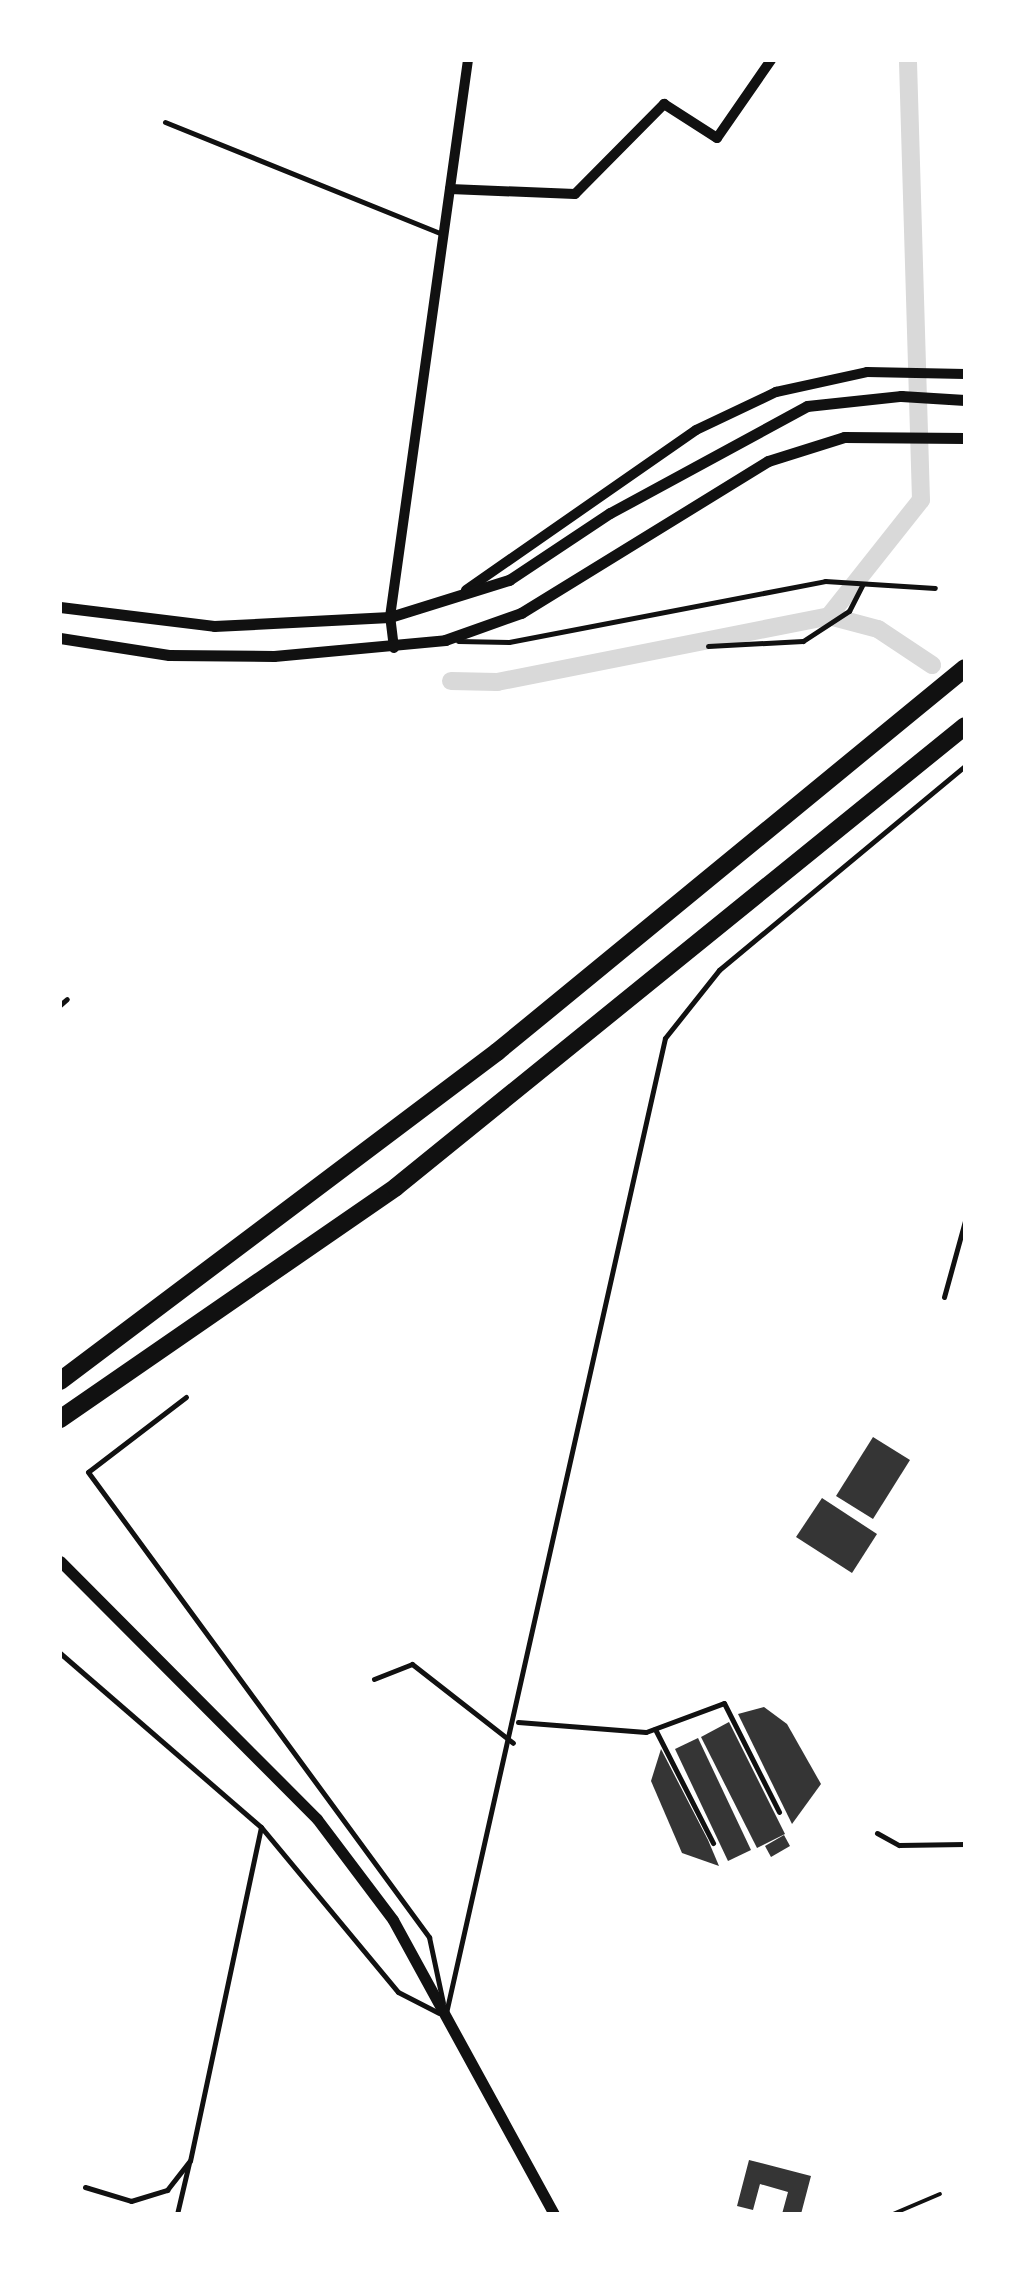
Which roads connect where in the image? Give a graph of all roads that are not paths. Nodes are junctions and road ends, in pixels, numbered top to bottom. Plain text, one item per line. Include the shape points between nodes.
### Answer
1 (468, 60) edge
2 (771, 60) edge
3 (165, 122) dead end
4 (450, 189) junction
5 (444, 235) junction
6 (965, 374) edge
7 (965, 400) edge
8 (965, 438) edge
9 (861, 584) junction
10 (934, 588) dead end
11 (60, 608) edge
12 (390, 617) junction
13 (60, 638) edge
14 (444, 640) junction
15 (708, 646) dead end
16 (394, 648) junction
17 (965, 668) edge
18 (965, 726) edge
19 (965, 766) edge
20 (67, 999) dead end
21 (60, 1005) edge
22 (965, 1221) edge
23 (944, 1297) dead end
24 (60, 1381) edge
25 (186, 1397) dead end
26 (60, 1419) edge
27 (60, 1562) edge
28 (60, 1653) edge
29 (374, 1679) dead end
30 (518, 1722) junction
31 (655, 1729) junction
32 (513, 1743) junction
33 (779, 1812) dead end
34 (261, 1827) junction
35 (877, 1834) dead end
36 (713, 1843) dead end
37 (965, 1844) edge
38 (446, 2016) junction
39 (190, 2161) junction
40 (85, 2187) dead end
41 (177, 2214) edge
42 (554, 2214) edge

1 - 4 street
2 - 4 street via 717,138 664,104 574,194
3 - 5 lane
4 - 5 street
5 - 12 street
6 - 12 street via 868,372 776,392 696,430 483,580
7 - 12 street via 902,396 807,406 610,513 508,580
8 - 14 street via 844,437 768,461 521,613
9 - 10 lane
9 - 14 lane via 825,582 508,642
9 - 15 lane via 849,611 803,641
11 - 12 street via 214,626
12 - 16 street
13 - 16 street via 169,656
14 - 16 street
17 - 24 highway via 497,1052
18 - 26 highway via 396,1187
19 - 30 lane via 719,970 665,1038
20 - 21 lane
22 - 23 lane
25 - 38 lane via 88,1472 429,1937
27 - 38 street via 317,1819 393,1920
28 - 34 lane
29 - 32 lane via 412,1664
30 - 31 lane
30 - 32 lane
31 - 33 lane via 724,1703
31 - 36 lane
32 - 38 lane
34 - 38 lane via 398,1992
34 - 39 lane
35 - 37 lane via 898,1845
38 - 42 street
39 - 40 lane via 167,2190 131,2201
39 - 41 lane

